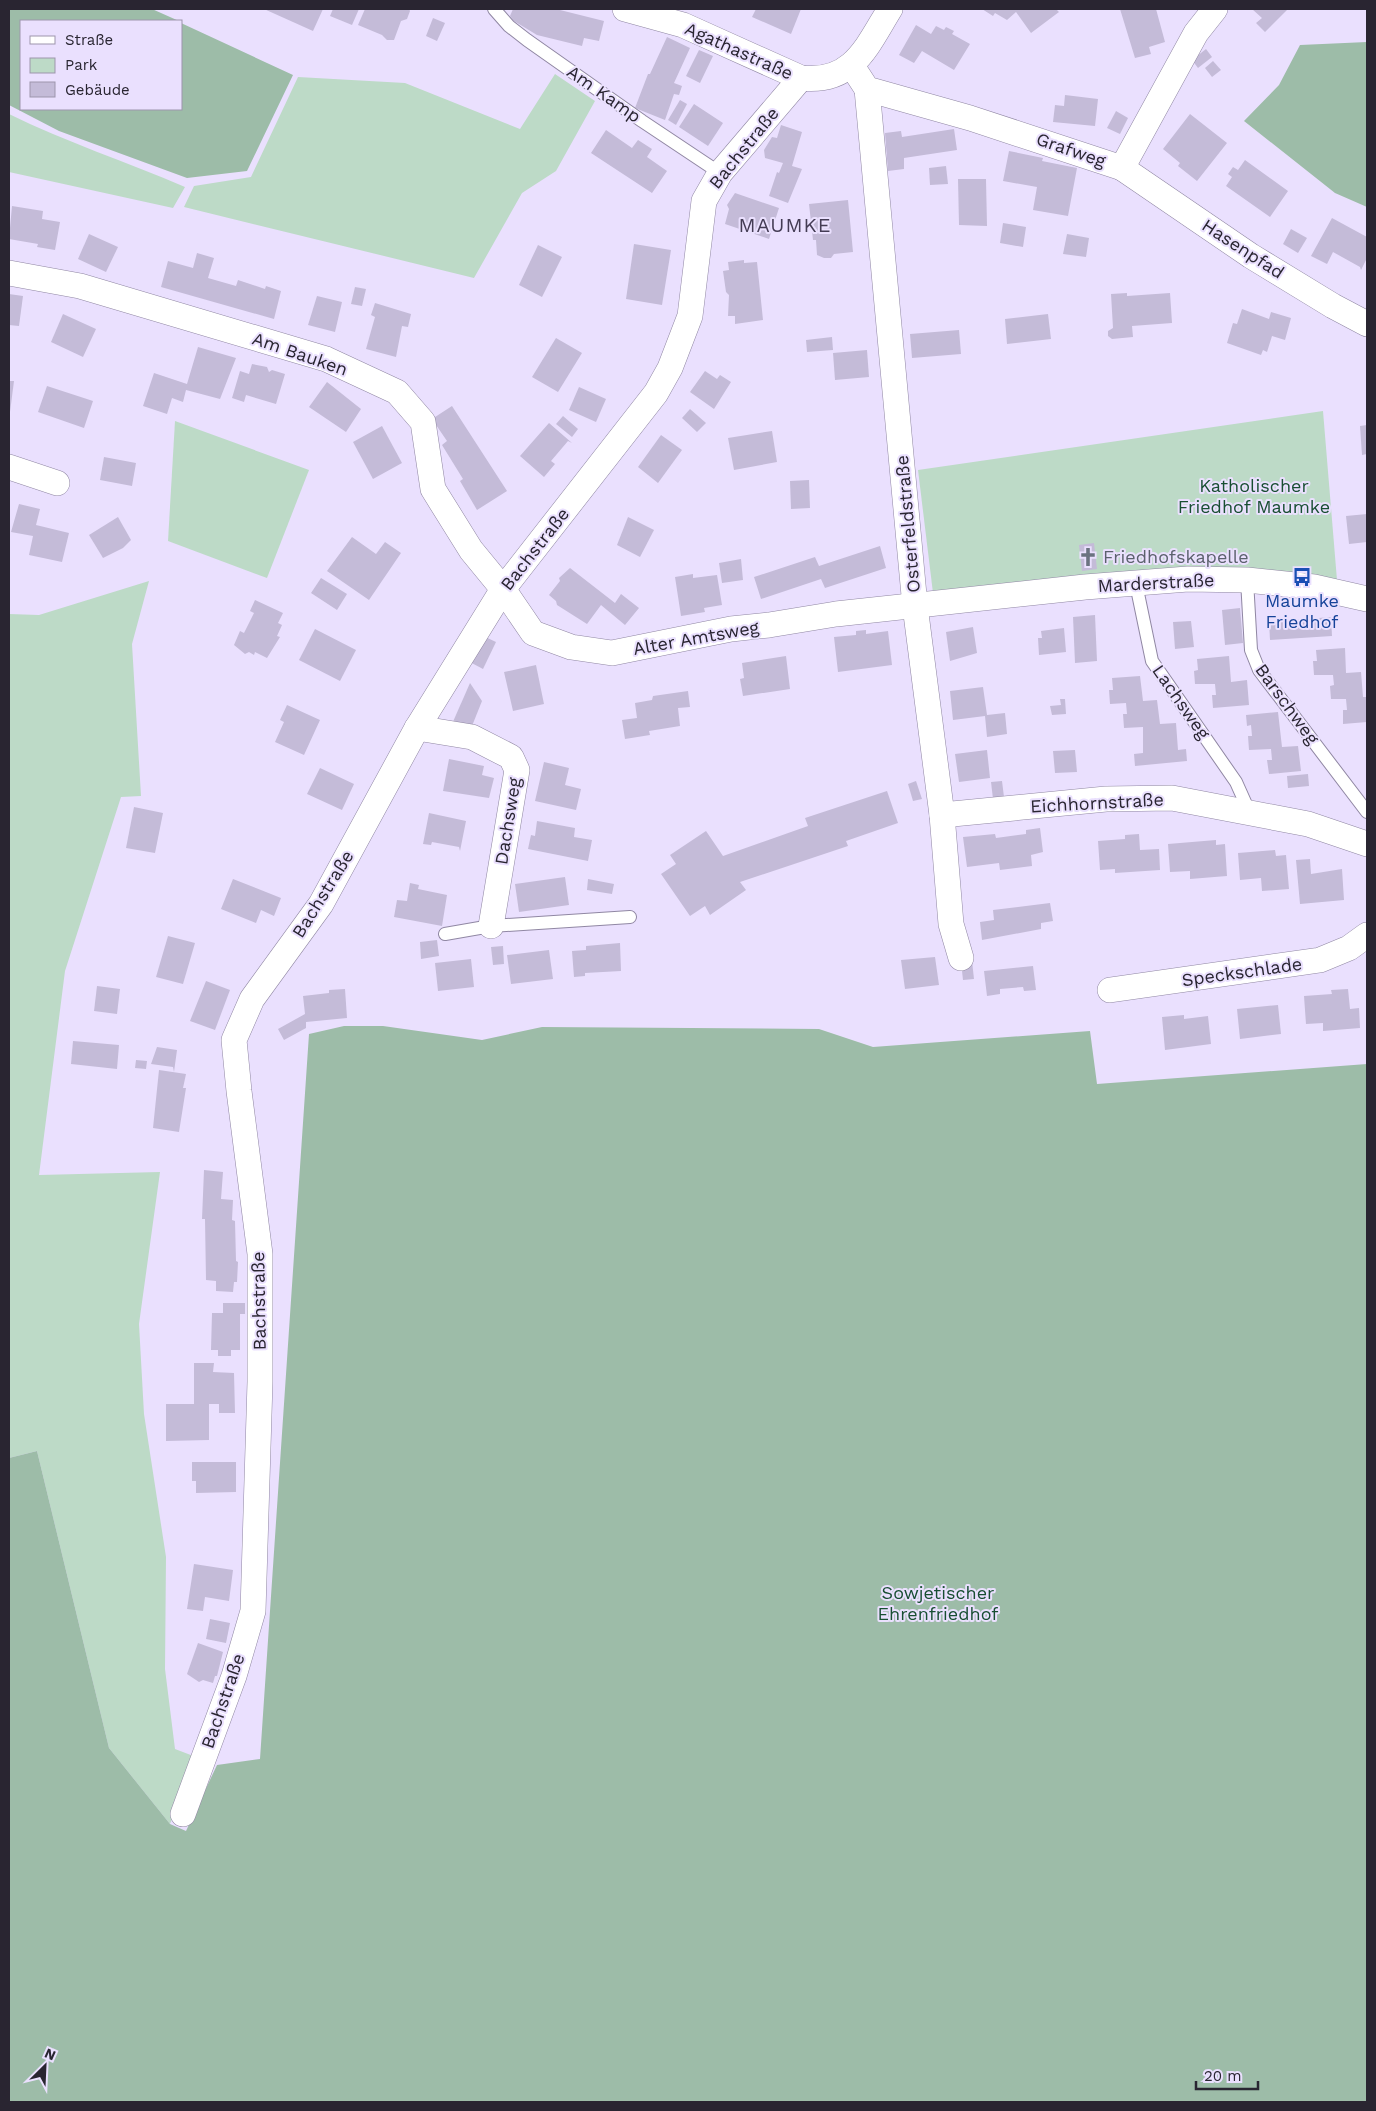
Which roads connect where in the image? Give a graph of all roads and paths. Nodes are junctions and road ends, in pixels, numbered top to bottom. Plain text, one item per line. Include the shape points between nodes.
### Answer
1 (494, 9) edge
2 (625, 9) edge
3 (890, 9) edge
4 (1215, 9) edge
5 (852, 66) junction
6 (801, 78) junction
7 (867, 88) junction
8 (1122, 168) junction
9 (720, 173) junction
10 (9, 273) edge
11 (1367, 324) edge
12 (9, 467) edge
13 (57, 483) dead end
14 (1247, 580) junction
15 (1136, 584) junction
16 (503, 589) junction
17 (1367, 599) edge
18 (915, 606) junction
19 (416, 728) junction
20 (1249, 811) junction
21 (1367, 812) edge
22 (942, 815) junction
23 (1367, 844) edge
24 (630, 917) dead end
25 (491, 926) junction
26 (445, 934) dead end
27 (1367, 935) edge
28 (961, 958) dead end
29 (1110, 990) dead end
30 (183, 1814) dead end

1 - 9 lane, Am Kamp via 527,40
2 - 6 street, Agathastraße via 683,25
3 - 5 street
4 - 8 street, Grafweg via 1196,33
5 - 6 street, Agathastraße via 825,78
5 - 7 street
6 - 9 street, Bachstraße
7 - 8 street, Grafweg via 998,126
7 - 18 street, Osterfeldstraße
8 - 11 street, Hasenpfad via 1251,256
9 - 16 street, Bachstraße via 704,201 690,316 670,368 656,393
10 - 16 street, Am Bauken via 80,286 326,359 397,392 424,422 433,489 471,550
12 - 13 street
14 - 15 street, Marderstraße via 1188,579
14 - 17 street, Marderstraße via 1314,587
14 - 21 lane, Barschweg via 1251,650 1259,670
15 - 18 street, Marderstraße
15 - 20 lane, Lachsweg via 1152,661 1236,782
16 - 18 street, Alter Amtsweg via 533,633 571,647 612,653 731,629
16 - 19 street, Bachstraße
18 - 22 street, Osterfeldstraße
19 - 25 street, Dachsweg via 472,737 510,757 517,770
19 - 30 street, Bachstraße via 321,904 252,1000 234,1040 260,1254 260,1382 253,1611 234,1676
20 - 22 street, Eichhornstraße via 1172,798 1106,799
20 - 23 street, Eichhornstraße via 1308,824
22 - 28 street, Osterfeldstraße via 951,924
24 - 25 lane
25 - 26 lane
27 - 29 street, Speckschlade via 1349,948 1320,960

